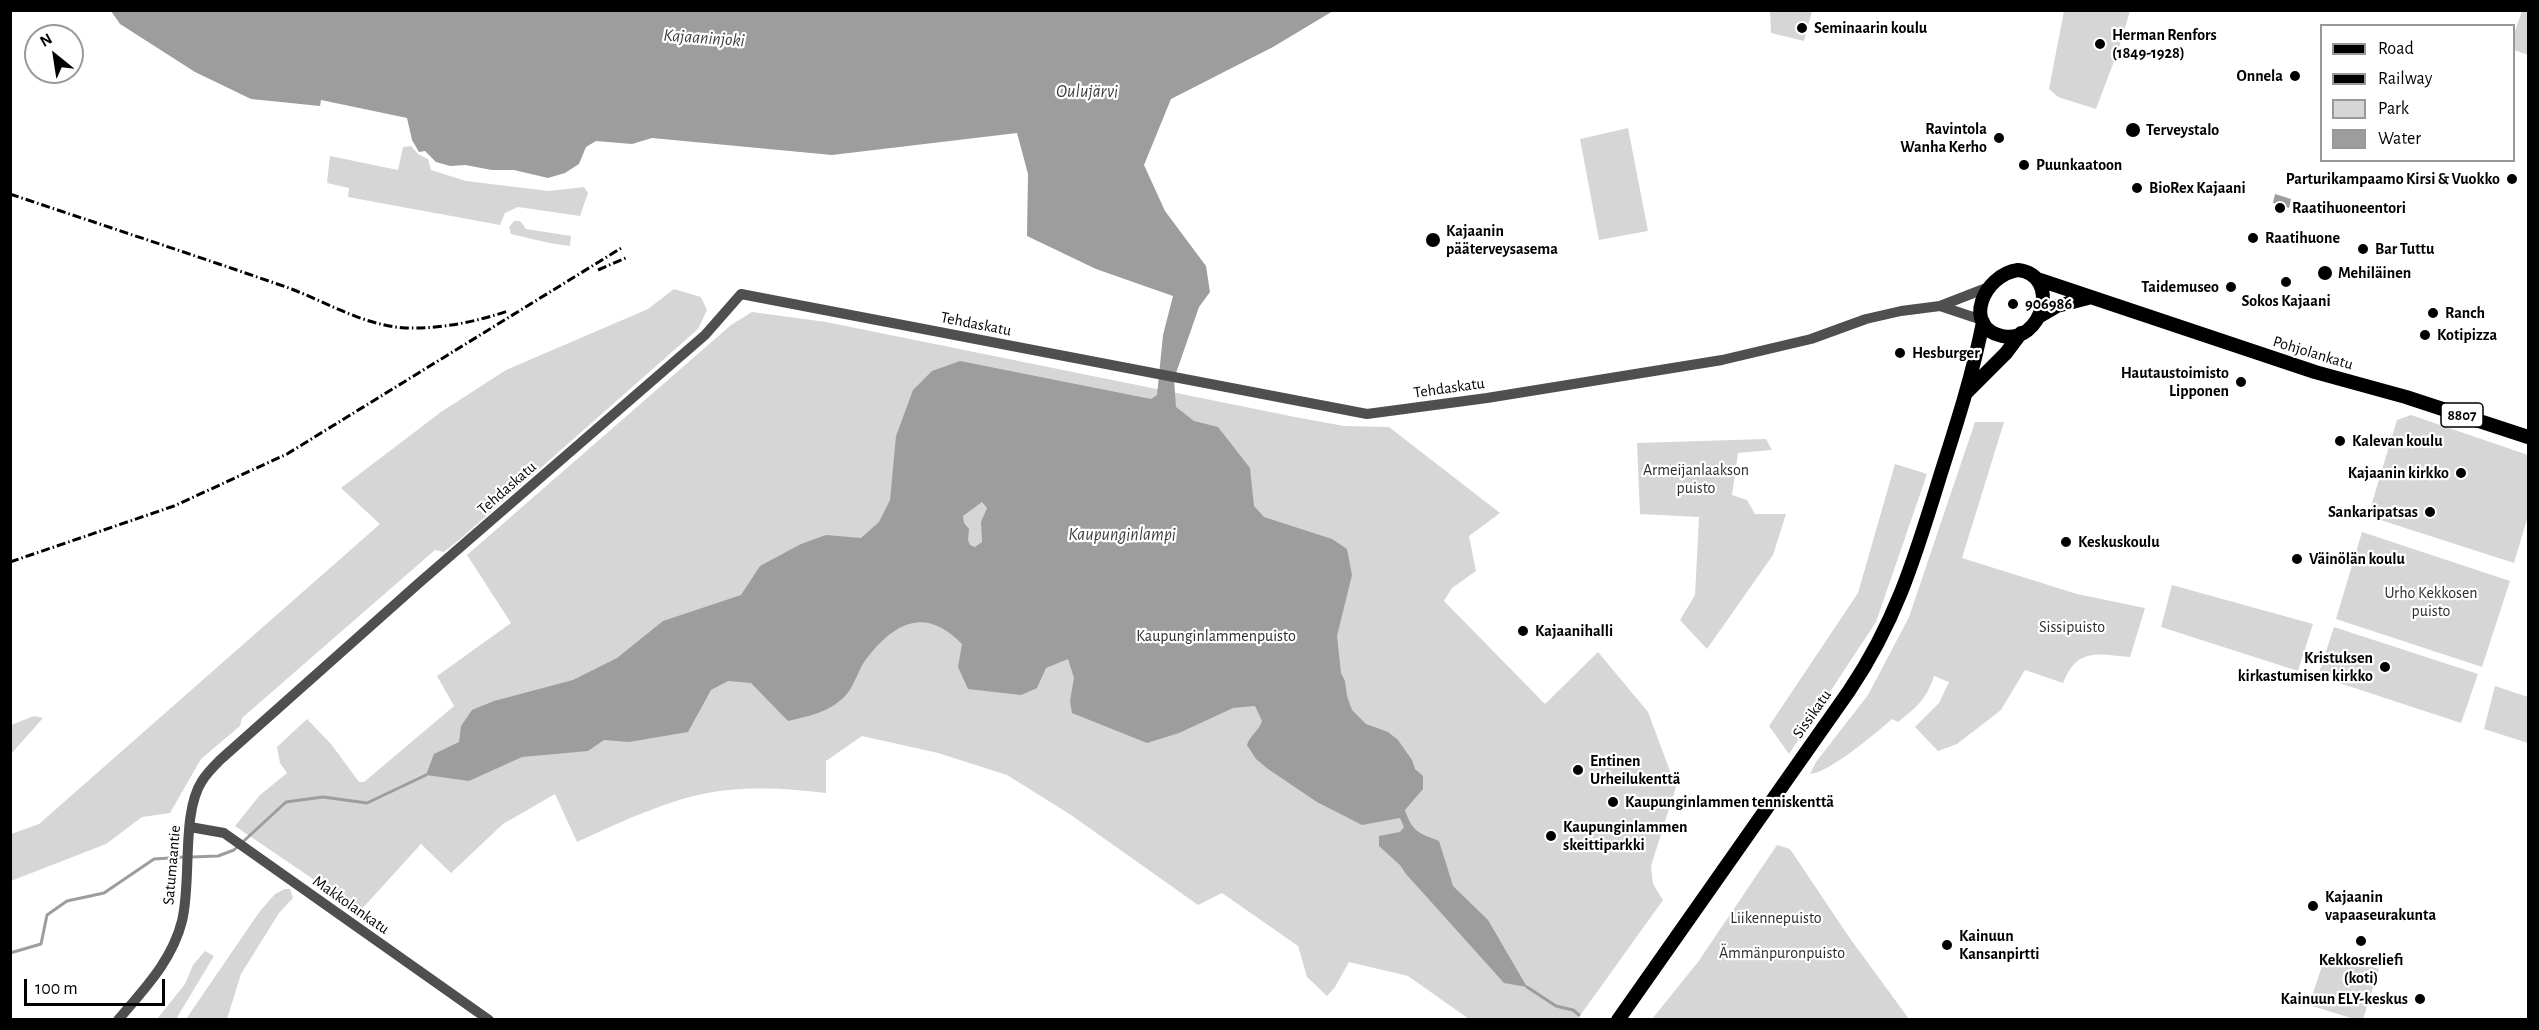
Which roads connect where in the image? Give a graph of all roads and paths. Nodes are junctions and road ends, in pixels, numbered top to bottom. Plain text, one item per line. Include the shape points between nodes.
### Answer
1 (2037, 279) junction
2 (1989, 287) junction
3 (2088, 298) junction
4 (1940, 306) junction
5 (2040, 316) junction
6 (1983, 321) junction
7 (2021, 333) junction
8 (1966, 393) junction
9 (2529, 437) edge
10 (195, 802) joint
11 (190, 827) junction
12 (118, 1020) edge
13 (489, 1020) edge
14 (1618, 1020) edge

1 - 2 main road via 2026,271 2012,271
1 - 3 main road, Pohjolankatu
1 - 5 main road via 2044,300
2 - 4 street, Tehdaskatu
2 - 6 main road via 1981,307
3 - 5 main road via 2057,306
3 - 9 main road, Pohjolankatu / 8807
4 - 6 street, Tehdaskatu
4 - 10 street, Tehdaskatu via 1866,319 1822,336 1722,360 1367,414 741,294 705,335 220,760 201,782
5 - 7 main road
6 - 7 main road via 2001,336
6 - 8 main road, Sissikatu
7 - 8 main road, Sissikatu
8 - 14 main road, Sissikatu via 1900,600 1870,661
10 - 11 street, Satumaantie
11 - 12 street, Satumaantie via 188,889 171,952
11 - 13 street, Makkolankatu via 224,833

